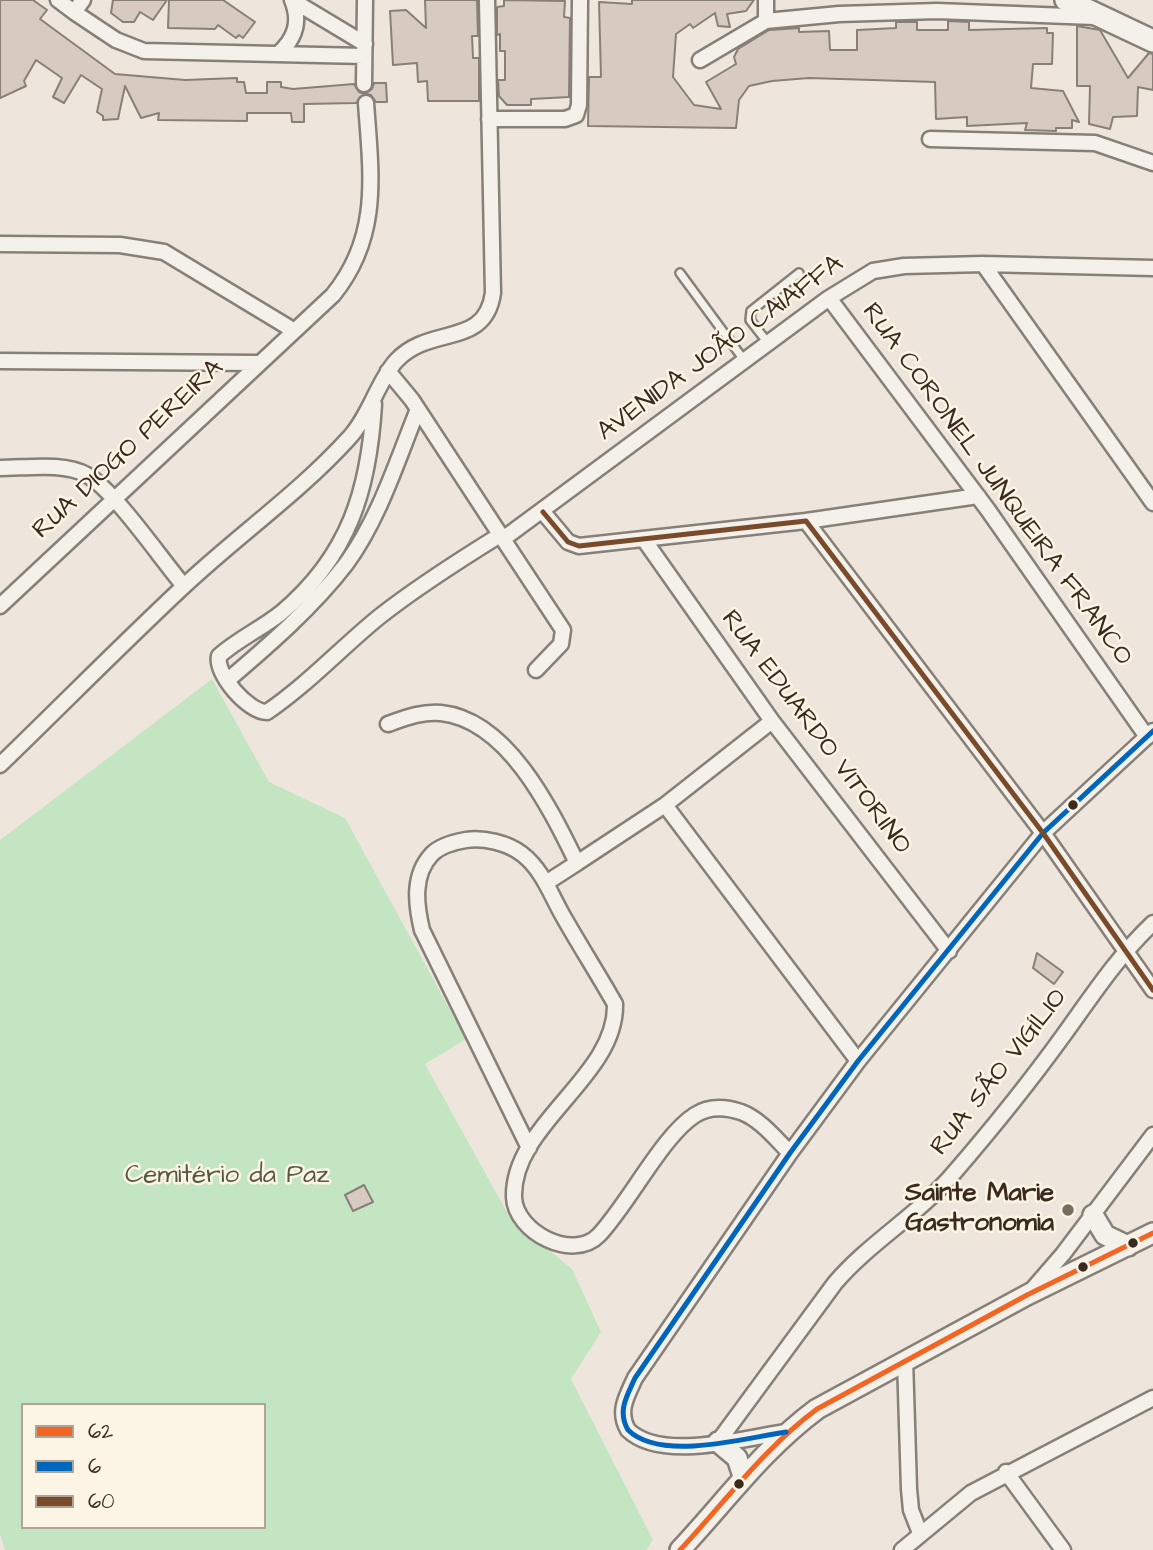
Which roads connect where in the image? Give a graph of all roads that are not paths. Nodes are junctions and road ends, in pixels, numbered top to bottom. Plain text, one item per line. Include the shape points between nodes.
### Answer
1 (58, 0) edge
2 (83, 0) edge
3 (292, 0) edge
4 (365, 0) edge
5 (487, 0) edge
6 (580, 0) edge
7 (766, 0) edge
8 (1066, 0) edge
9 (989, 6) edge
10 (74, 12) junction
11 (1101, 17) junction
12 (766, 21) junction
13 (1153, 41) edge
14 (364, 50) junction
15 (278, 54) junction
16 (700, 60) dead end
17 (364, 84) dead end
18 (366, 103) dead end
19 (489, 119) junction
20 (930, 139) dead end
21 (1153, 163) edge
22 (0, 244) edge
23 (983, 264) junction
24 (1153, 268) edge
25 (799, 273) dead end
26 (680, 274) dead end
27 (829, 298) junction
28 (293, 330) junction
29 (768, 343) junction
30 (744, 360) junction
31 (0, 361) edge
32 (258, 363) junction
33 (388, 371) junction
34 (374, 403) junction
35 (418, 409) junction
36 (0, 468) edge
37 (978, 496) junction
38 (113, 498) junction
39 (1153, 503) edge
40 (543, 512) junction
41 (806, 521) junction
42 (502, 537) junction
43 (645, 541) junction
44 (184, 586) junction
45 (0, 606) edge
46 (536, 670) dead end
47 (228, 680) junction
48 (772, 721) junction
49 (388, 724) dead end
50 (1150, 734) edge
51 (0, 765) edge
52 (665, 804) junction
53 (1043, 833) junction
54 (577, 863) junction
55 (546, 883) junction
56 (1153, 923) edge
57 (949, 951) junction
58 (1123, 951) junction
59 (1153, 990) edge
60 (858, 1061) junction
61 (1153, 1135) edge
62 (529, 1148) junction
63 (790, 1153) junction
64 (1093, 1215) junction
65 (1153, 1233) edge
66 (1128, 1246) junction
67 (1027, 1296) junction
68 (905, 1359) junction
69 (1153, 1398) edge
70 (786, 1432) junction
71 (718, 1442) junction
72 (1006, 1472) junction
73 (743, 1476) junction
74 (920, 1533) junction
75 (680, 1550) edge
76 (902, 1550) edge
77 (1063, 1550) edge

1 - 10 street
2 - 10 street
3 - 14 street
3 - 15 street via 296,28 288,46
4 - 14 street
5 - 19 street
6 - 19 street via 576,115
7 - 12 street
8 - 11 main road
9 - 11 street
9 - 12 street
10 - 15 street via 116,40 144,51
11 - 13 main road
12 - 16 street
14 - 15 street
14 - 17 street
18 - 28 street, RUA DIOGO PEREIRA via 368,227 347,277
19 - 33 street via 493,293 489,313 481,324 420,344
20 - 21 street via 1095,143
22 - 28 street via 120,245 164,252
23 - 24 street, AVENIDA JOÃO CAIAFFA
23 - 27 street, AVENIDA JOÃO CAIAFFA via 884,268 858,278
23 - 39 street
25 - 29 lane via 751,311 750,320
26 - 30 lane
27 - 29 street, AVENIDA JOÃO CAIAFFA
27 - 37 street, RUA CORONEL JUNQUEIRA FRANCO
28 - 32 street, RUA DIOGO PEREIRA
29 - 30 street, AVENIDA JOÃO CAIAFFA
30 - 40 street, AVENIDA JOÃO CAIAFFA
31 - 32 street
32 - 38 street, RUA DIOGO PEREIRA
33 - 34 street
33 - 35 street
34 - 44 street via 351,436 310,476
34 - 47 street via 370,459 344,538 289,606 219,656 218,666
35 - 42 street
35 - 47 street via 377,509 346,562 306,608
36 - 38 street via 59,468 85,474
37 - 41 street
37 - 50 street, RUA CORONEL JUNQUEIRA FRANCO
38 - 44 street
38 - 45 street, RUA DIOGO PEREIRA
40 - 42 street, AVENIDA JOÃO CAIAFFA
40 - 43 street via 573,545
41 - 43 street
41 - 53 street
42 - 46 street via 563,630 561,644
42 - 47 street, AVENIDA JOÃO CAIAFFA via 419,586 267,712 248,706
43 - 48 street, RUA EDUARDO VITORINO
44 - 51 street
48 - 52 street
48 - 57 street, RUA EDUARDO VITORINO
49 - 54 street via 441,713 488,732 519,763
50 - 53 street
52 - 54 street
52 - 60 street
53 - 57 street
53 - 58 street
54 - 55 street
55 - 62 street via 615,1004 616,1020 608,1042
55 - 62 street via 514,848 472,839 435,851 423,864 417,900 422,930
56 - 58 street, RUA SÃO VIGÍLIO
57 - 60 street
58 - 59 street
58 - 71 street, RUA SÃO VIGÍLIO via 951,1177 855,1260
60 - 63 street
61 - 64 street
62 - 63 street via 517,1172 517,1210 530,1229 574,1246 596,1238 682,1125 697,1113 724,1108 744,1113
63 - 71 street via 635,1378 624,1402 624,1422 643,1441 656,1446
64 - 66 main road via 1105,1235
64 - 67 street
65 - 66 main road
66 - 67 main road
67 - 68 main road
68 - 70 main road via 826,1403
68 - 74 street via 909,1489
69 - 72 street
70 - 71 street
70 - 73 main road
71 - 73 main road via 737,1458
72 - 74 street
72 - 77 street
73 - 75 main road
74 - 76 street

